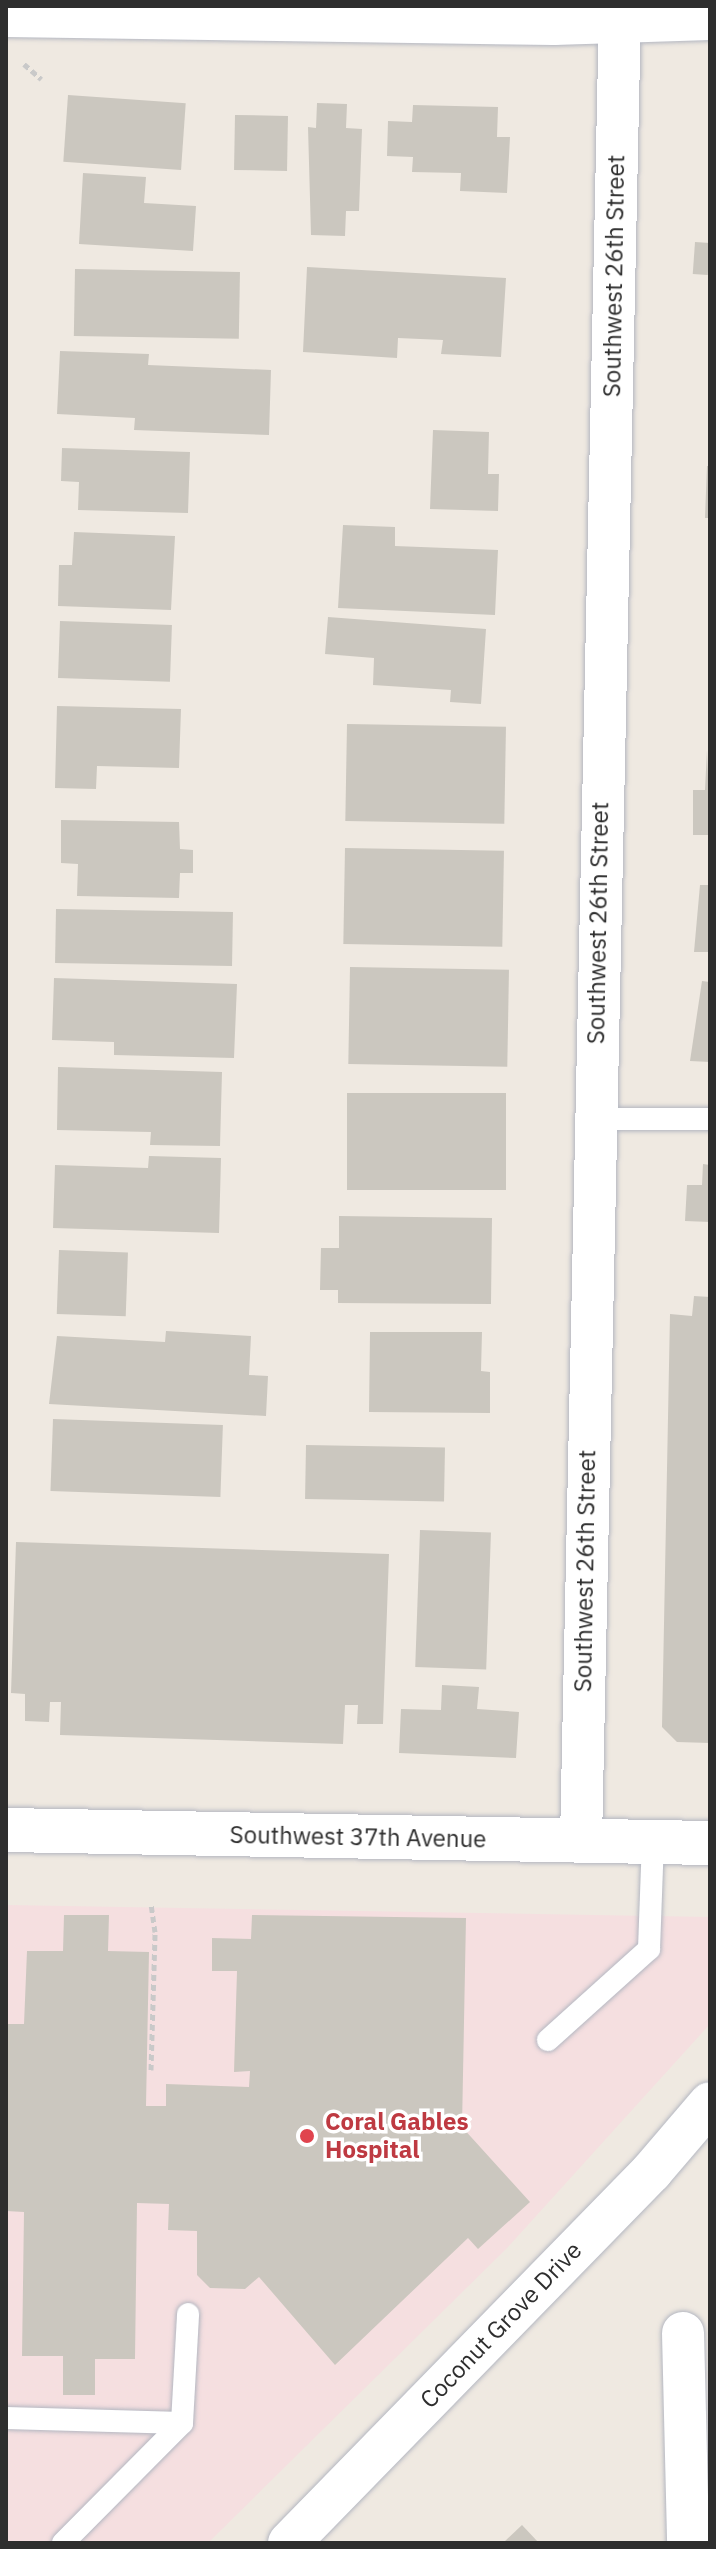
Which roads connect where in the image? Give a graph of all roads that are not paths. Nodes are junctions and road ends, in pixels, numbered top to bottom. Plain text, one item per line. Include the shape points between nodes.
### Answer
1 (620, 14) edge
2 (6, 16) edge
3 (710, 19) edge
4 (593, 1119) junction
5 (710, 1119) edge
6 (6, 1830) edge
7 (581, 1841) junction
8 (653, 1842) junction
9 (710, 1843) edge
10 (548, 2040) dead end
11 (710, 2103) edge
12 (188, 2314) dead end
13 (683, 2333) dead end
14 (6, 2418) edge
15 (182, 2423) junction
16 (63, 2543) edge
17 (289, 2543) edge
18 (688, 2543) edge

1 - 2 street
1 - 3 street
1 - 4 street, Southwest 26th Street
4 - 5 lane
4 - 7 street, Southwest 26th Street
6 - 7 main road, Southwest 37th Avenue
7 - 8 main road, Southwest 37th Avenue
8 - 9 main road, Southwest 37th Avenue
8 - 10 lane via 649,1949
11 - 17 street, Coconut Grove Drive via 652,2171
12 - 15 lane
13 - 18 street
14 - 15 lane
15 - 16 lane

